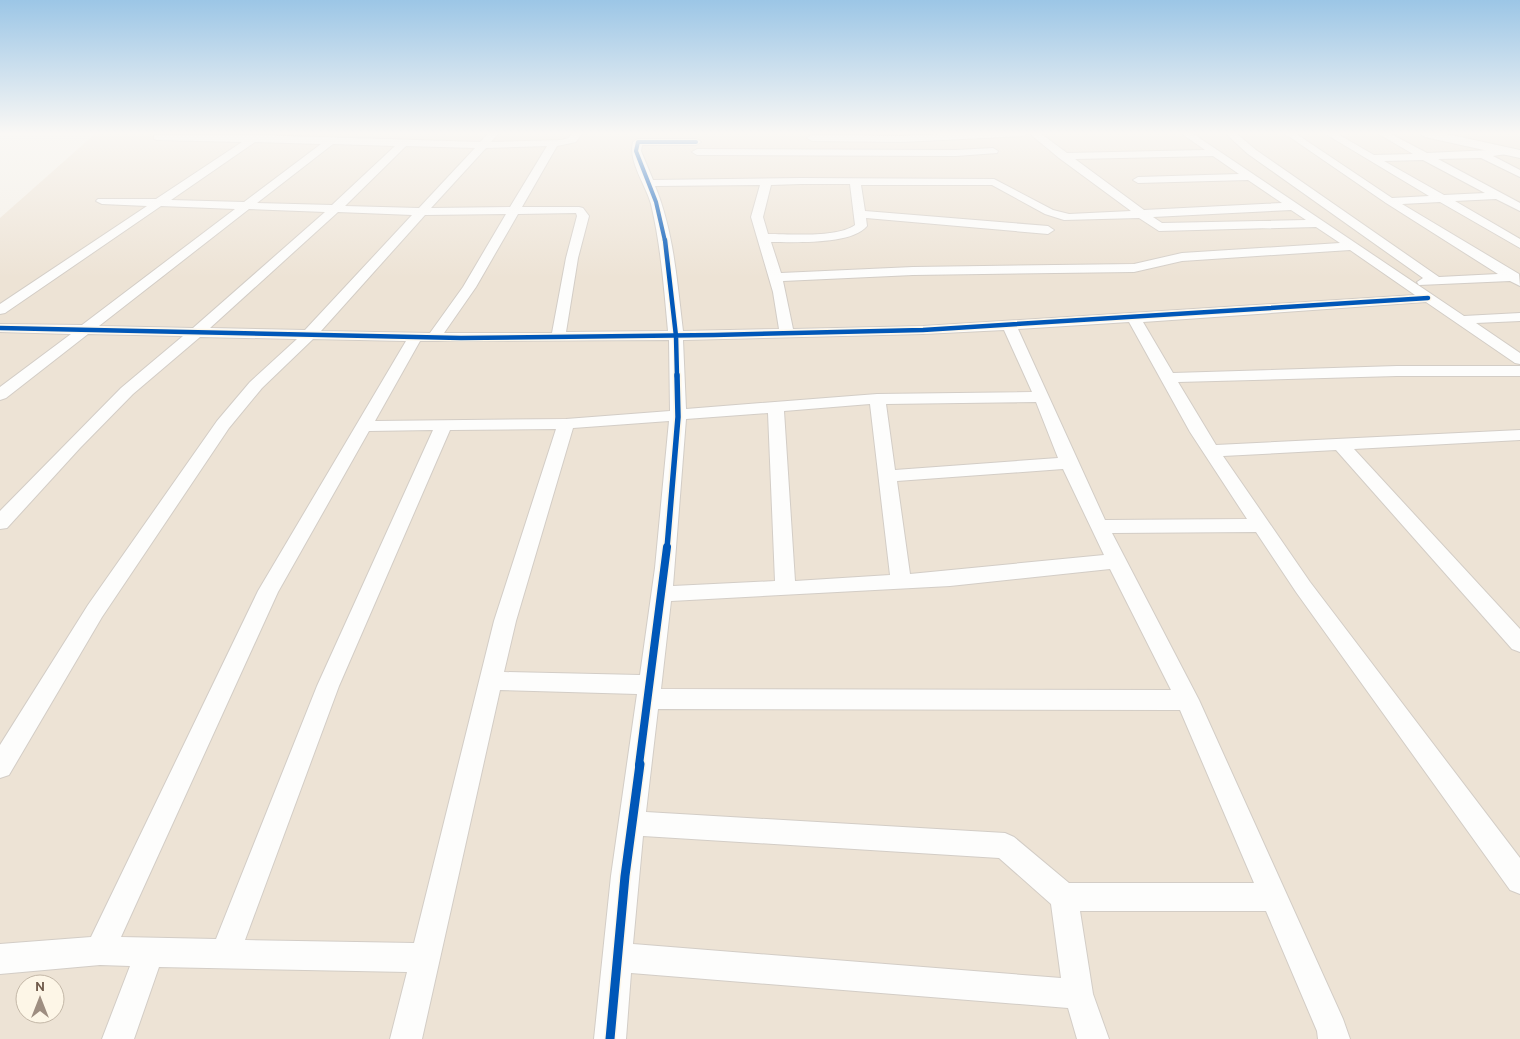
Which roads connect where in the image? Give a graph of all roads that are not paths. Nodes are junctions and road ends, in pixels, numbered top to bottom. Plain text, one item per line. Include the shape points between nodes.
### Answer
1 (190, 181) edge
2 (277, 181) edge
3 (366, 181) edge
4 (451, 181) edge
5 (531, 181) edge
6 (668, 181) edge
7 (755, 181) edge
8 (855, 181) edge
9 (923, 181) edge
10 (1097, 181) edge
11 (1257, 181) edge
12 (1294, 181) edge
13 (1361, 181) edge
14 (1414, 181) edge
15 (1472, 181) edge
16 (766, 182) joint
17 (649, 183) joint
18 (1520, 194) edge
19 (1498, 196) junction
20 (1442, 198) junction
21 (102, 201) dead end
22 (1390, 201) junction
23 (159, 202) junction
24 (245, 206) junction
25 (1293, 206) junction
26 (1520, 208) edge
27 (334, 210) junction
28 (514, 210) junction
29 (424, 212) junction
30 (859, 214) junction
31 (1142, 215) junction
32 (1317, 223) junction
33 (1048, 230) dead end
34 (763, 238) junction
35 (1520, 244) edge
36 (1352, 246) junction
37 (774, 277) junction
38 (1517, 279) edge
39 (1436, 281) junction
40 (1406, 282) junction
41 (1428, 298) junction
42 (0, 310) edge
43 (1520, 317) edge
44 (1134, 318) junction
45 (1462, 320) junction
46 (1009, 325) junction
47 (0, 328) edge
48 (83, 331) junction
49 (196, 334) junction
50 (787, 334) junction
51 (308, 336) junction
52 (676, 336) junction
53 (558, 337) junction
54 (425, 338) junction
55 (1520, 360) edge
56 (1520, 371) edge
57 (1168, 378) junction
58 (0, 395) edge
59 (1042, 397) junction
60 (877, 399) junction
61 (776, 408) junction
62 (678, 417) junction
63 (566, 424) junction
64 (444, 425) junction
65 (364, 426) junction
66 (1520, 435) edge
67 (1340, 444) junction
68 (1210, 450) junction
69 (1069, 463) junction
70 (887, 476) junction
71 (0, 523) edge
72 (1261, 525) junction
73 (1099, 527) junction
74 (1116, 562) junction
75 (901, 582) junction
76 (786, 589) junction
77 (662, 594) junction
78 (1520, 643) edge
79 (490, 681) junction
80 (649, 692) junction
81 (1187, 700) junction
82 (0, 767) edge
83 (632, 823) junction
84 (1520, 880) edge
85 (1064, 897) junction
86 (1274, 897) junction
87 (100, 951) junction
88 (150, 952) junction
89 (225, 954) junction
90 (617, 957) junction
91 (425, 958) junction
92 (0, 959) edge
93 (1078, 994) junction
94 (118, 1039) edge
95 (406, 1039) edge
96 (610, 1039) edge
97 (1093, 1039) edge
98 (1334, 1039) edge

1 - 23 street
2 - 24 street
3 - 27 street
4 - 29 street
5 - 28 street
6 - 17 street
7 - 16 street
8 - 30 street
9 - 31 street via 994,182 1049,212 1068,218
10 - 31 street
11 - 25 street
12 - 39 street
13 - 22 street
14 - 20 street
15 - 19 street
16 - 34 street via 757,217
17 - 52 street via 666,245
18 - 19 street
19 - 20 street
19 - 26 street
20 - 22 street
20 - 35 street
21 - 23 street
22 - 38 street
23 - 24 street
23 - 42 street
24 - 27 street
24 - 48 street
25 - 31 street
25 - 32 street
27 - 29 street
27 - 49 street
28 - 29 street
28 - 53 street via 566,209 583,213
28 - 54 street via 469,287
29 - 51 street
30 - 33 street
30 - 34 street via 861,226 853,232
31 - 32 street via 1156,226 1169,228
32 - 36 street
34 - 37 street
36 - 37 street via 1182,257 1134,268
36 - 40 street
37 - 50 street via 780,292
38 - 39 street
39 - 40 street
40 - 41 street
41 - 44 street
41 - 45 street
43 - 45 street
44 - 46 street
44 - 57 street
45 - 55 street
46 - 50 street
46 - 59 street
47 - 48 street
48 - 49 street
48 - 58 street
49 - 51 street
49 - 71 street via 127,391
50 - 52 street
51 - 54 street
51 - 82 street via 256,385 223,425 95,611
52 - 53 street
52 - 62 street
53 - 54 street
54 - 65 street
56 - 57 street
57 - 68 street
59 - 60 street
59 - 69 street
60 - 61 street
60 - 70 street
61 - 62 street
61 - 76 street
62 - 63 street
62 - 77 street
63 - 64 street
63 - 79 street via 505,621
64 - 65 street
64 - 89 street via 328,686
65 - 87 street via 268,591
66 - 67 street
67 - 68 street
67 - 78 street
68 - 72 street
69 - 70 street
69 - 73 street
70 - 75 street
72 - 73 street
72 - 84 street via 1303,587
73 - 74 street
74 - 75 street
74 - 81 street
75 - 76 street
76 - 77 street
77 - 80 street
79 - 80 street
79 - 91 street
80 - 81 street
80 - 83 street
81 - 86 street
83 - 85 street via 1005,846
83 - 90 street
85 - 86 street
85 - 93 street
86 - 98 street
87 - 88 street
87 - 92 street
88 - 89 street
88 - 94 street
89 - 91 street
90 - 93 street
90 - 96 street
91 - 95 street
93 - 97 street

